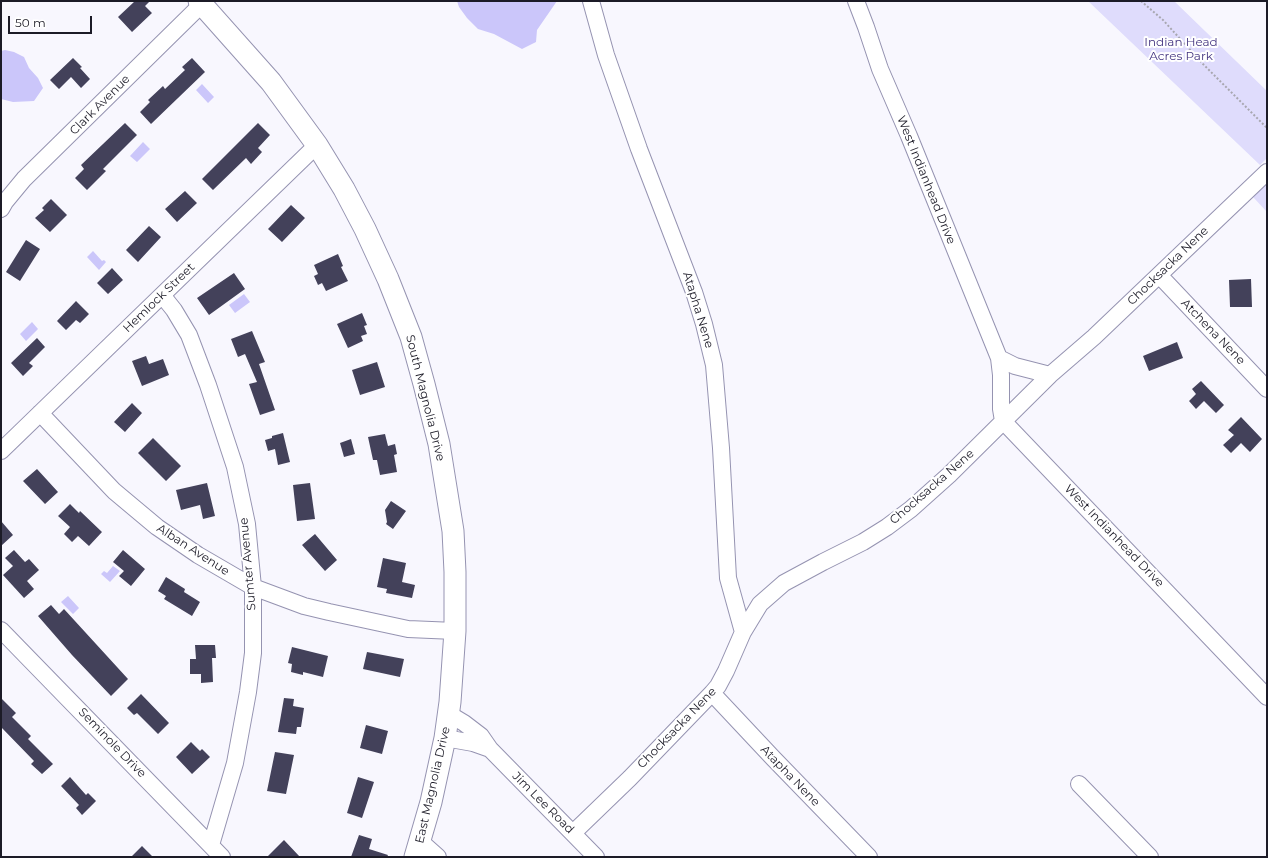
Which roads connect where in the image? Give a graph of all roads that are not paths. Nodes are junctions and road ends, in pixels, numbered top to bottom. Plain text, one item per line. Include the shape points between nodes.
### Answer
1 (591, 1) edge
2 (856, 1) edge
3 (201, 3) edge
4 (317, 145) junction
5 (1267, 172) edge
6 (1, 209) edge
7 (1159, 275) junction
8 (162, 295) junction
9 (999, 358) junction
10 (1050, 375) junction
11 (1267, 388) edge
12 (40, 413) junction
13 (1004, 421) junction
14 (1, 451) edge
15 (253, 587) junction
16 (455, 631) junction
17 (743, 632) junction
18 (2, 633) edge
19 (712, 694) junction
20 (1267, 697) edge
21 (449, 714) junction
22 (445, 738) junction
23 (490, 749) junction
24 (1079, 784) dead end
25 (573, 834) junction
26 (418, 849) edge
27 (219, 854) edge
28 (438, 857) edge
29 (596, 857) edge
30 (869, 857) edge
31 (1150, 857) edge

1 - 17 street, Atapha Nene via 606,55 704,324 712,358 722,448 728,578
2 - 9 street, West Indianhead Drive via 880,70
3 - 4 main road, South Magnolia Drive via 271,82
3 - 6 street, Clark Avenue via 24,179
4 - 8 street, Hemlock Street
4 - 16 main road, South Magnolia Drive via 365,229 411,337 439,444 453,531
5 - 7 street, Chocksacka Nene
7 - 10 street, Chocksacka Nene
7 - 11 street, Atchena Nene
8 - 12 street, Hemlock Street
8 - 15 street, Sumter Avenue via 189,335 235,467 246,524
9 - 10 street via 1015,366
9 - 13 street, West Indianhead Drive via 1001,409
10 - 13 street, Chocksacka Nene
12 - 14 street, Hemlock Street
12 - 15 street, Alban Avenue via 114,491 157,527 198,555
13 - 17 street, Chocksacka Nene via 949,475 887,527 784,583 760,604
13 - 20 street, West Indianhead Drive
15 - 16 street, Alban Avenue via 304,606 329,612 408,629
15 - 27 street, Sumter Avenue via 253,653
16 - 21 main road, South Magnolia Drive
17 - 19 street, Chocksacka Nene via 726,671
18 - 27 street, Seminole Drive
19 - 25 street, Chocksacka Nene
19 - 30 street, Atapha Nene
21 - 22 main road, East Magnolia Drive
21 - 23 street, Jim Lee Road via 481,736
22 - 23 street, Jim Lee Road
22 - 26 main road, East Magnolia Drive
23 - 25 street, Jim Lee Road
24 - 31 street
25 - 29 street, Jim Lee Road
26 - 28 street

